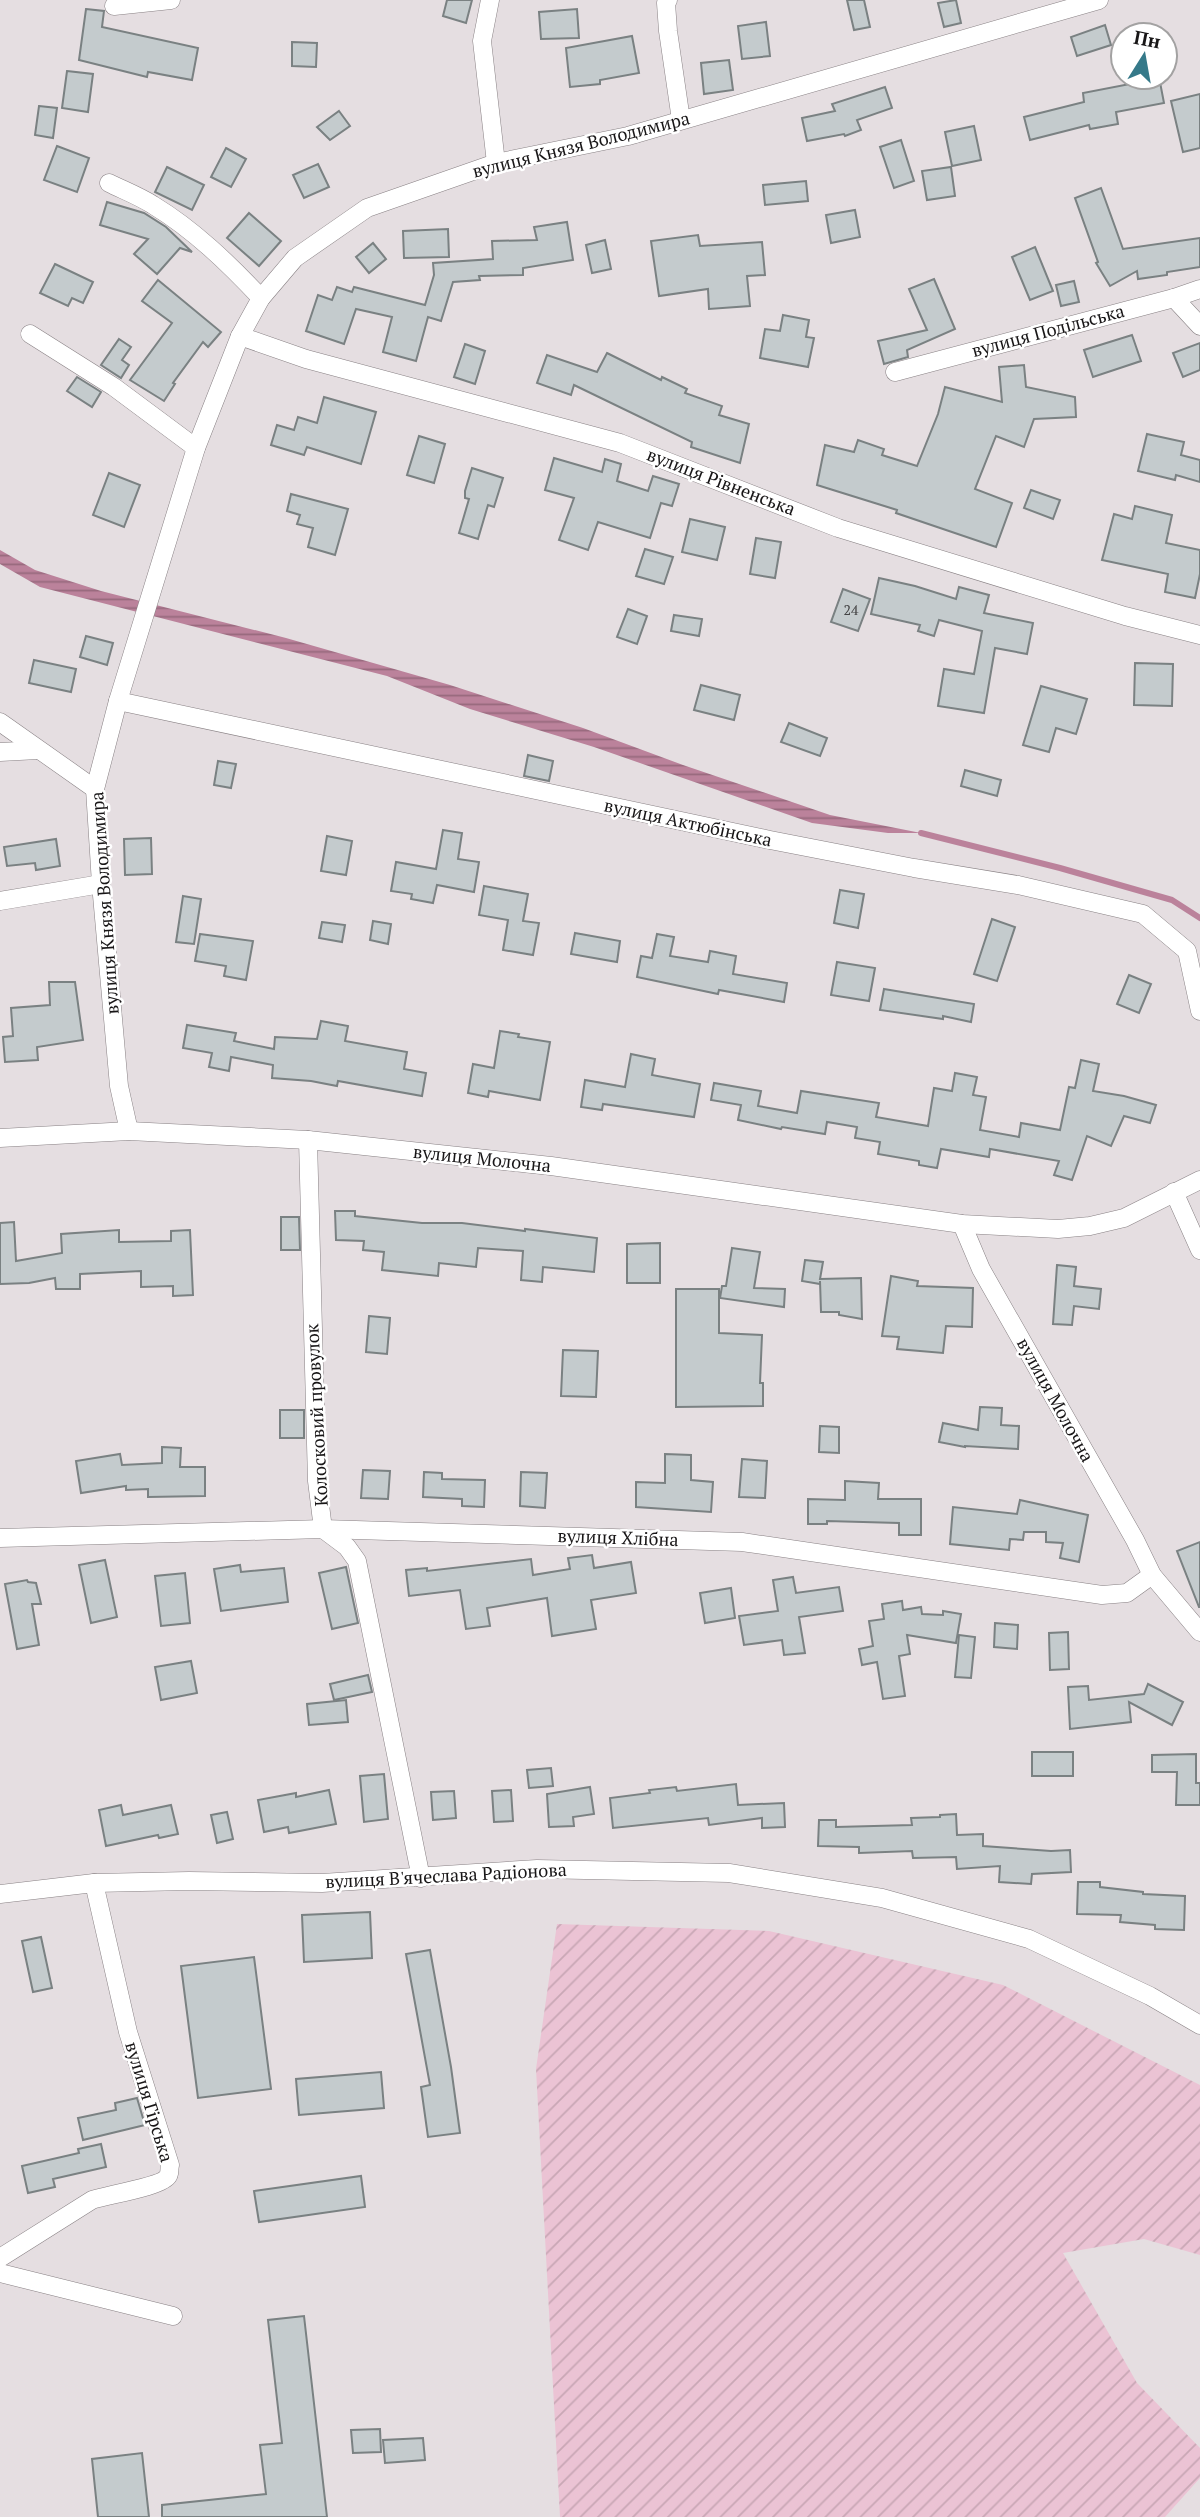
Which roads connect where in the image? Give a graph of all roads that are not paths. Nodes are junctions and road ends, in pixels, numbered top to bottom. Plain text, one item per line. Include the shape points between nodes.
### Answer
1 (171, 0) edge
2 (490, 0) edge
3 (668, 0) edge
4 (1099, 0) edge
5 (114, 6) dead end
6 (681, 120) junction
7 (496, 163) junction
8 (109, 183) dead end
9 (1200, 289) edge
10 (261, 298) junction
11 (1174, 298) junction
12 (1200, 326) edge
13 (30, 334) dead end
14 (240, 336) junction
15 (895, 372) dead end
16 (196, 448) junction
17 (1200, 635) edge
18 (118, 701) junction
19 (0, 722) edge
20 (38, 750) junction
21 (0, 752) edge
22 (95, 789) junction
23 (101, 884) junction
24 (0, 901) edge
25 (1200, 1011) edge
26 (129, 1131) junction
27 (0, 1138) edge
28 (308, 1140) junction
29 (1200, 1180) edge
30 (1174, 1192) junction
31 (962, 1224) junction
32 (1200, 1250) edge
33 (323, 1529) junction
34 (0, 1538) edge
35 (1152, 1575) junction
36 (1200, 1632) edge
37 (421, 1878) junction
38 (94, 1883) junction
39 (0, 1894) edge
40 (1200, 2025) edge
41 (0, 2258) edge
42 (0, 2273) edge
43 (173, 2316) dead end

1 - 5 street
2 - 7 street via 482,41
3 - 6 street
4 - 6 street, вулиця Князя Володимира
6 - 7 street, вулиця Князя Володимира via 628,136
7 - 10 street, вулиця Князя Володимира via 367,208 295,258
8 - 10 street via 194,232
9 - 11 street, вулиця Подільська
10 - 14 street, вулиця Князя Володимира
11 - 12 street
11 - 15 street, вулиця Подільська
13 - 16 street via 114,387
14 - 16 street, вулиця Князя Володимира
14 - 17 street, вулиця Рівненська via 306,359 620,443 838,528
16 - 18 street, вулиця Князя Володимира
18 - 22 street, вулиця Князя Володимира
18 - 25 street, вулиця Актюбінська via 743,835 1018,885 1143,914 1187,951
19 - 20 street
20 - 21 street
20 - 22 street
22 - 23 street, вулиця Князя Володимира
23 - 24 street
23 - 26 street, вулиця Князя Володимира via 119,1086
26 - 27 street, вулиця Молочна
26 - 28 street, вулиця Молочна
28 - 31 street, вулиця Молочна via 551,1166
28 - 33 street, Колосковий провулок via 317,1481
29 - 30 street, вулиця Молочна
30 - 31 street, вулиця Молочна via 1124,1218 1090,1226
30 - 32 street
31 - 35 street, вулиця Молочна via 981,1269
33 - 34 street, вулиця Хлібна
33 - 35 street, вулиця Хлібна via 742,1542 1102,1595 1127,1593
33 - 37 street, Колосковий провулок via 357,1561
35 - 36 street
37 - 38 street, вулиця В'ячеслава Радіонова
37 - 40 street, вулиця В'ячеслава Радіонова via 537,1869 729,1873 883,1898 1030,1939
38 - 39 street, вулиця В'ячеслава Радіонова
38 - 41 street, вулиця Гірська via 128,2032 170,2165 168,2176 159,2184 92,2200
42 - 43 street

